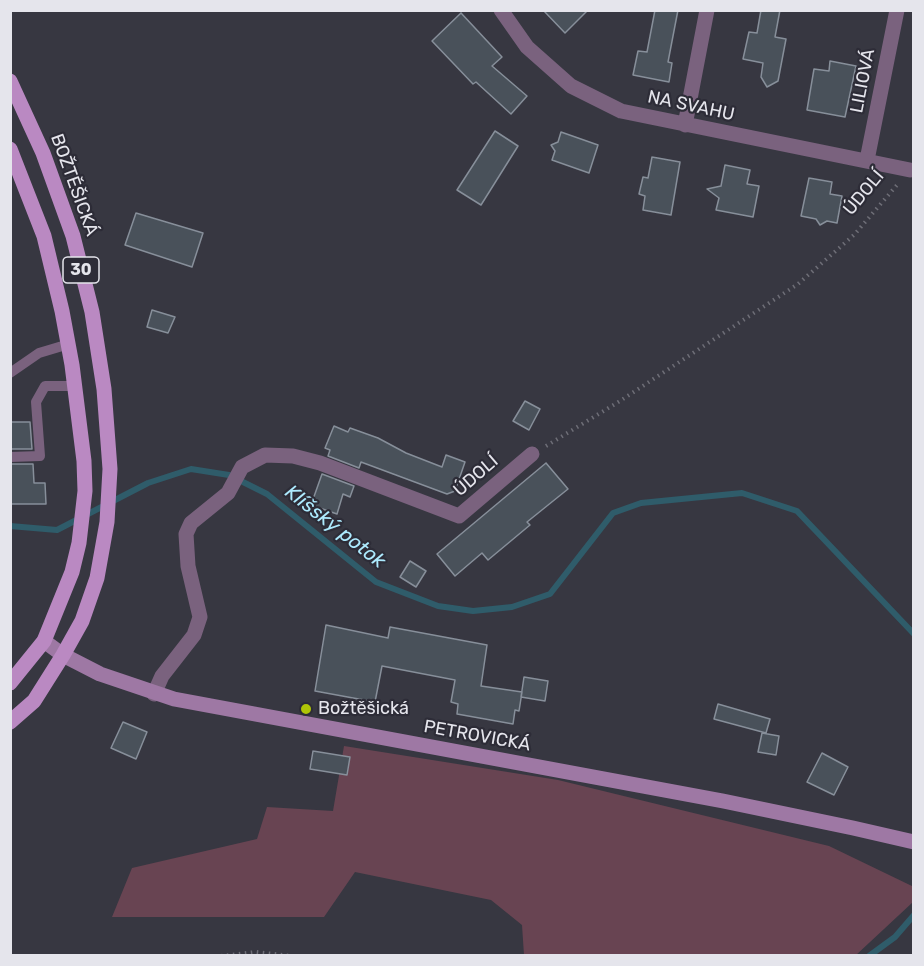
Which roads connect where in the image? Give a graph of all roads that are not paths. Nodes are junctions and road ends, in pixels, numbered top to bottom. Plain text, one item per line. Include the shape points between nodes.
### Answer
1 (501, 10) edge
2 (707, 10) edge
3 (897, 10) edge
4 (10, 81) edge
5 (685, 125) junction
6 (10, 149) edge
7 (867, 160) junction
8 (910, 170) road end
9 (69, 344) junction
10 (10, 373) edge
11 (74, 386) junction
12 (532, 454) road end
13 (10, 457) edge
14 (44, 641) junction
15 (63, 655) junction
16 (10, 683) edge
17 (154, 693) junction
18 (10, 722) edge
19 (914, 842) edge

1 - 5 street, NA SVAHU via 527,47 572,86 621,111
2 - 5 street
3 - 7 street, LILIOVÁ
4 - 15 main road, BOŽTĚŠICKÁ / 30 via 43,153 73,236 92,312 104,389 110,469 107,522 97,578 82,621
5 - 7 street, NA SVAHU
6 - 9 main road, 30 via 44,236
7 - 8 street, NA SVAHU
9 - 10 lane via 39,353
9 - 11 main road, 30
11 - 13 lane via 45,386 36,402 40,456
11 - 14 main road, 30 via 85,491 79,543 72,572
12 - 17 street, ÚDOLÍ via 459,516 293,456 265,455 242,467 228,493 191,523 186,534 188,566 200,616 194,634
14 - 15 main road, PETROVICKÁ
14 - 16 main road, 30
15 - 17 main road, PETROVICKÁ via 100,674
15 - 18 main road, 30 via 34,701
17 - 19 main road, PETROVICKÁ

